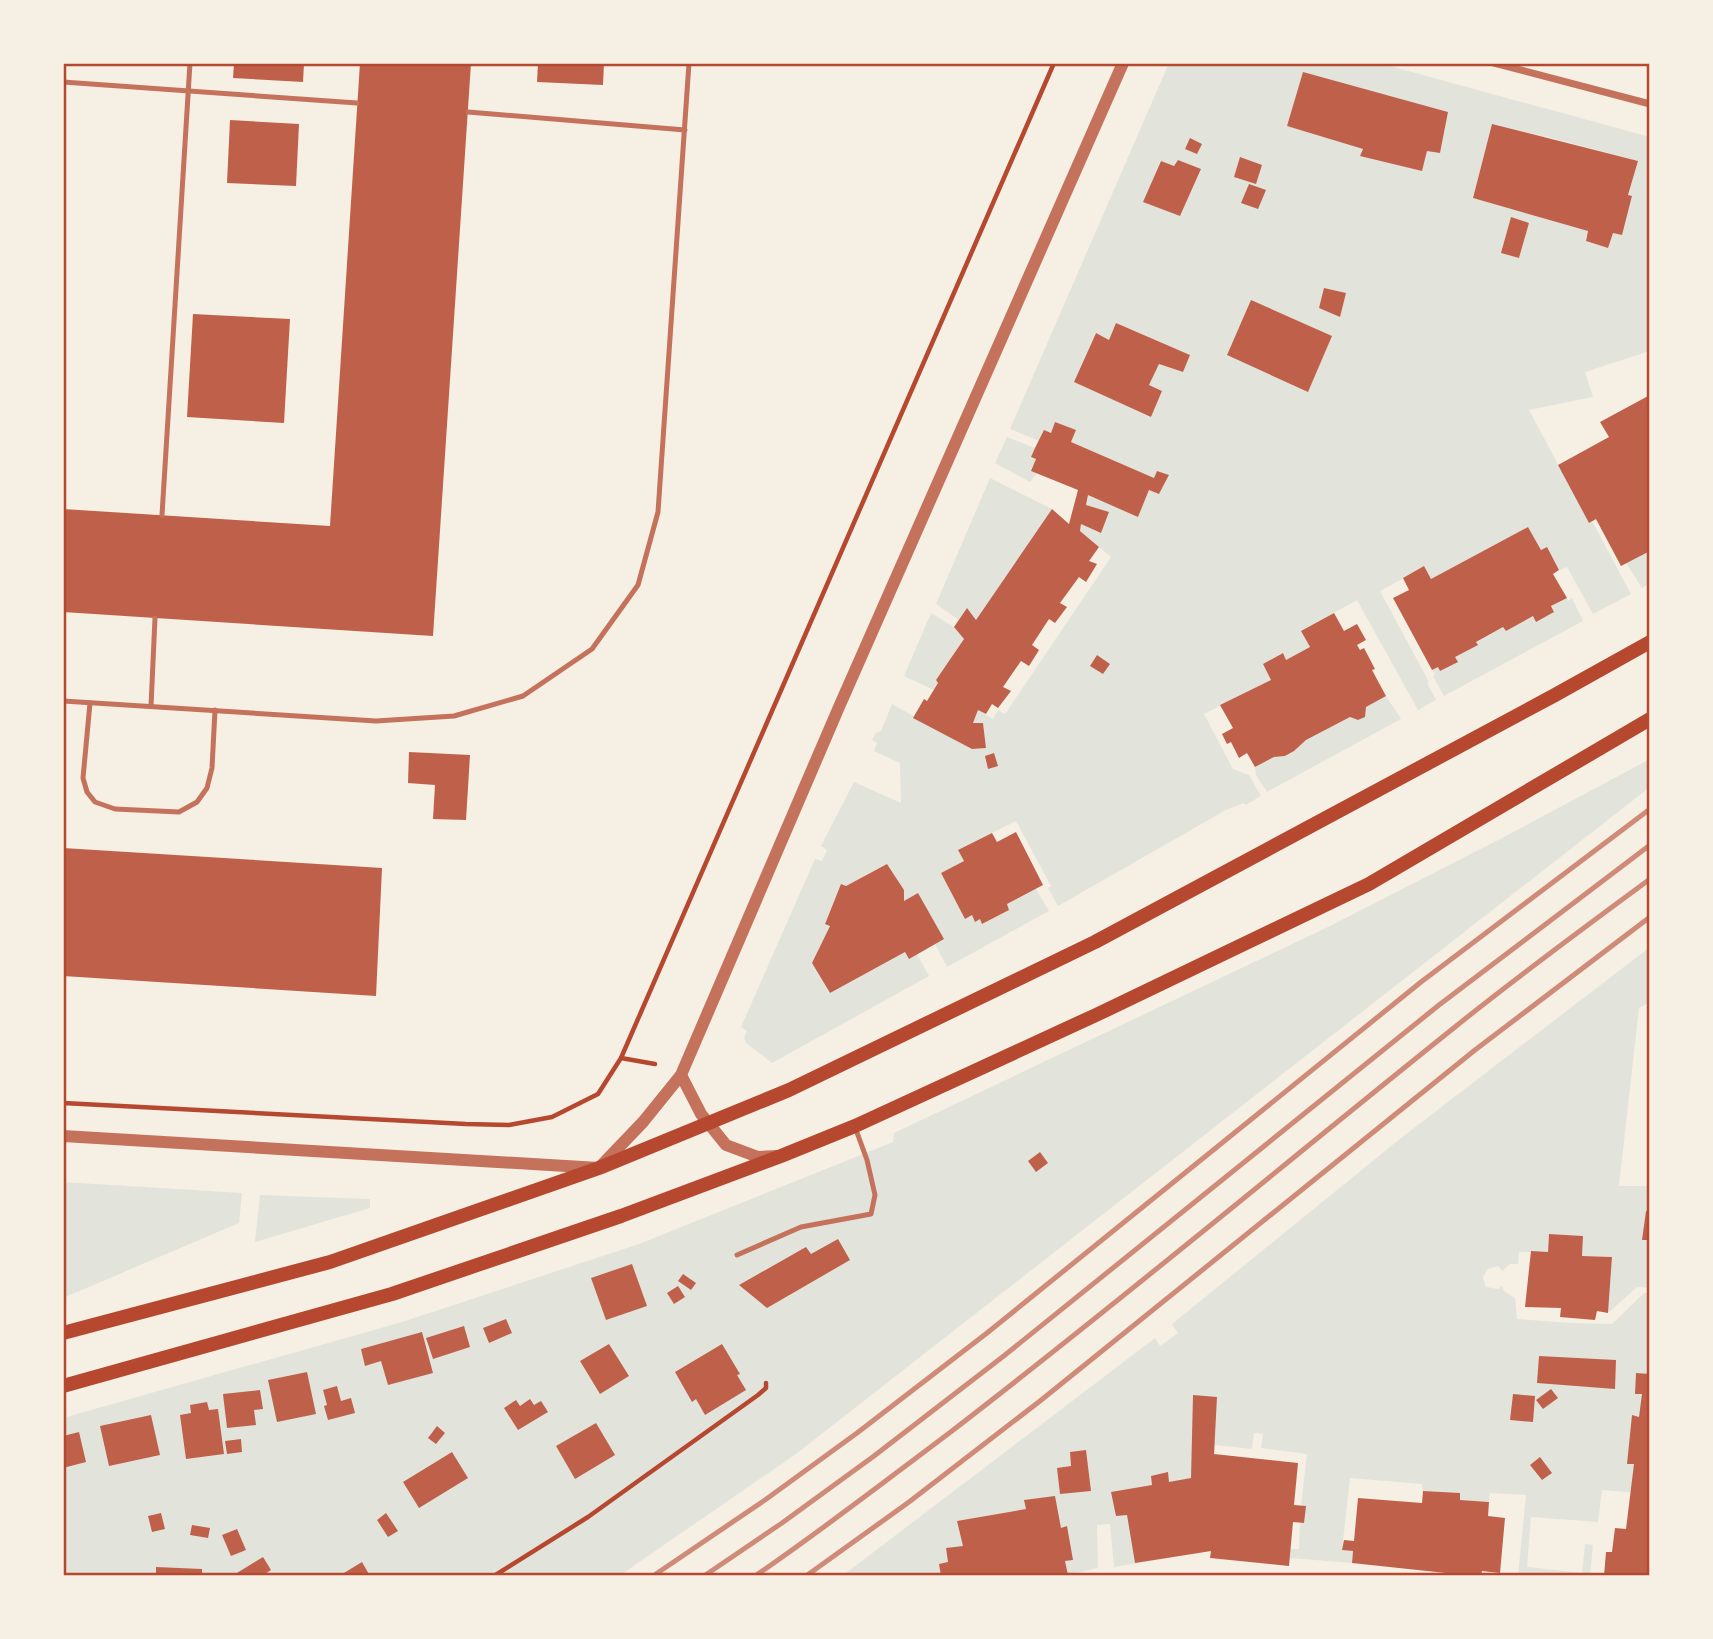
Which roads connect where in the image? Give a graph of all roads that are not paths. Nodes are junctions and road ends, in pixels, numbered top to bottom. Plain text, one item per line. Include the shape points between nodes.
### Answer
1 (190, 63) edge
2 (690, 63) edge
3 (1123, 63) edge
4 (1494, 63) edge
5 (63, 82) edge
6 (188, 91) junction
7 (358, 103) dead end
8 (1650, 104) edge
9 (468, 112) dead end
10 (685, 130) junction
11 (163, 515) dead end
12 (155, 618) dead end
13 (1650, 642) edge
14 (63, 701) edge
15 (90, 703) junction
16 (151, 706) junction
17 (215, 710) junction
18 (1650, 719) edge
19 (681, 1075) junction
20 (709, 1124) junction
21 (855, 1126) junction
22 (63, 1136) edge
23 (780, 1156) junction
24 (599, 1168) junction
25 (737, 1255) dead end
26 (63, 1333) edge
27 (63, 1386) edge

1 - 6 lane
2 - 10 lane
3 - 19 street
4 - 8 street
5 - 6 lane
6 - 7 lane
6 - 11 lane
9 - 10 lane
10 - 17 lane via 658,512 638,585 592,649 523,696 454,716 376,721
12 - 16 lane
13 - 20 main road via 1095,942
14 - 15 lane
15 - 16 lane
15 - 17 lane via 83,778 95,802 115,809 179,812 197,802 212,768
16 - 17 lane
18 - 21 main road via 1369,884
19 - 20 street
19 - 24 street
20 - 23 street via 726,1145 758,1157
20 - 24 main road
21 - 23 main road
21 - 25 lane via 875,1195 871,1214 801,1227
22 - 24 street
23 - 27 main road via 391,1294
24 - 26 main road via 330,1262

